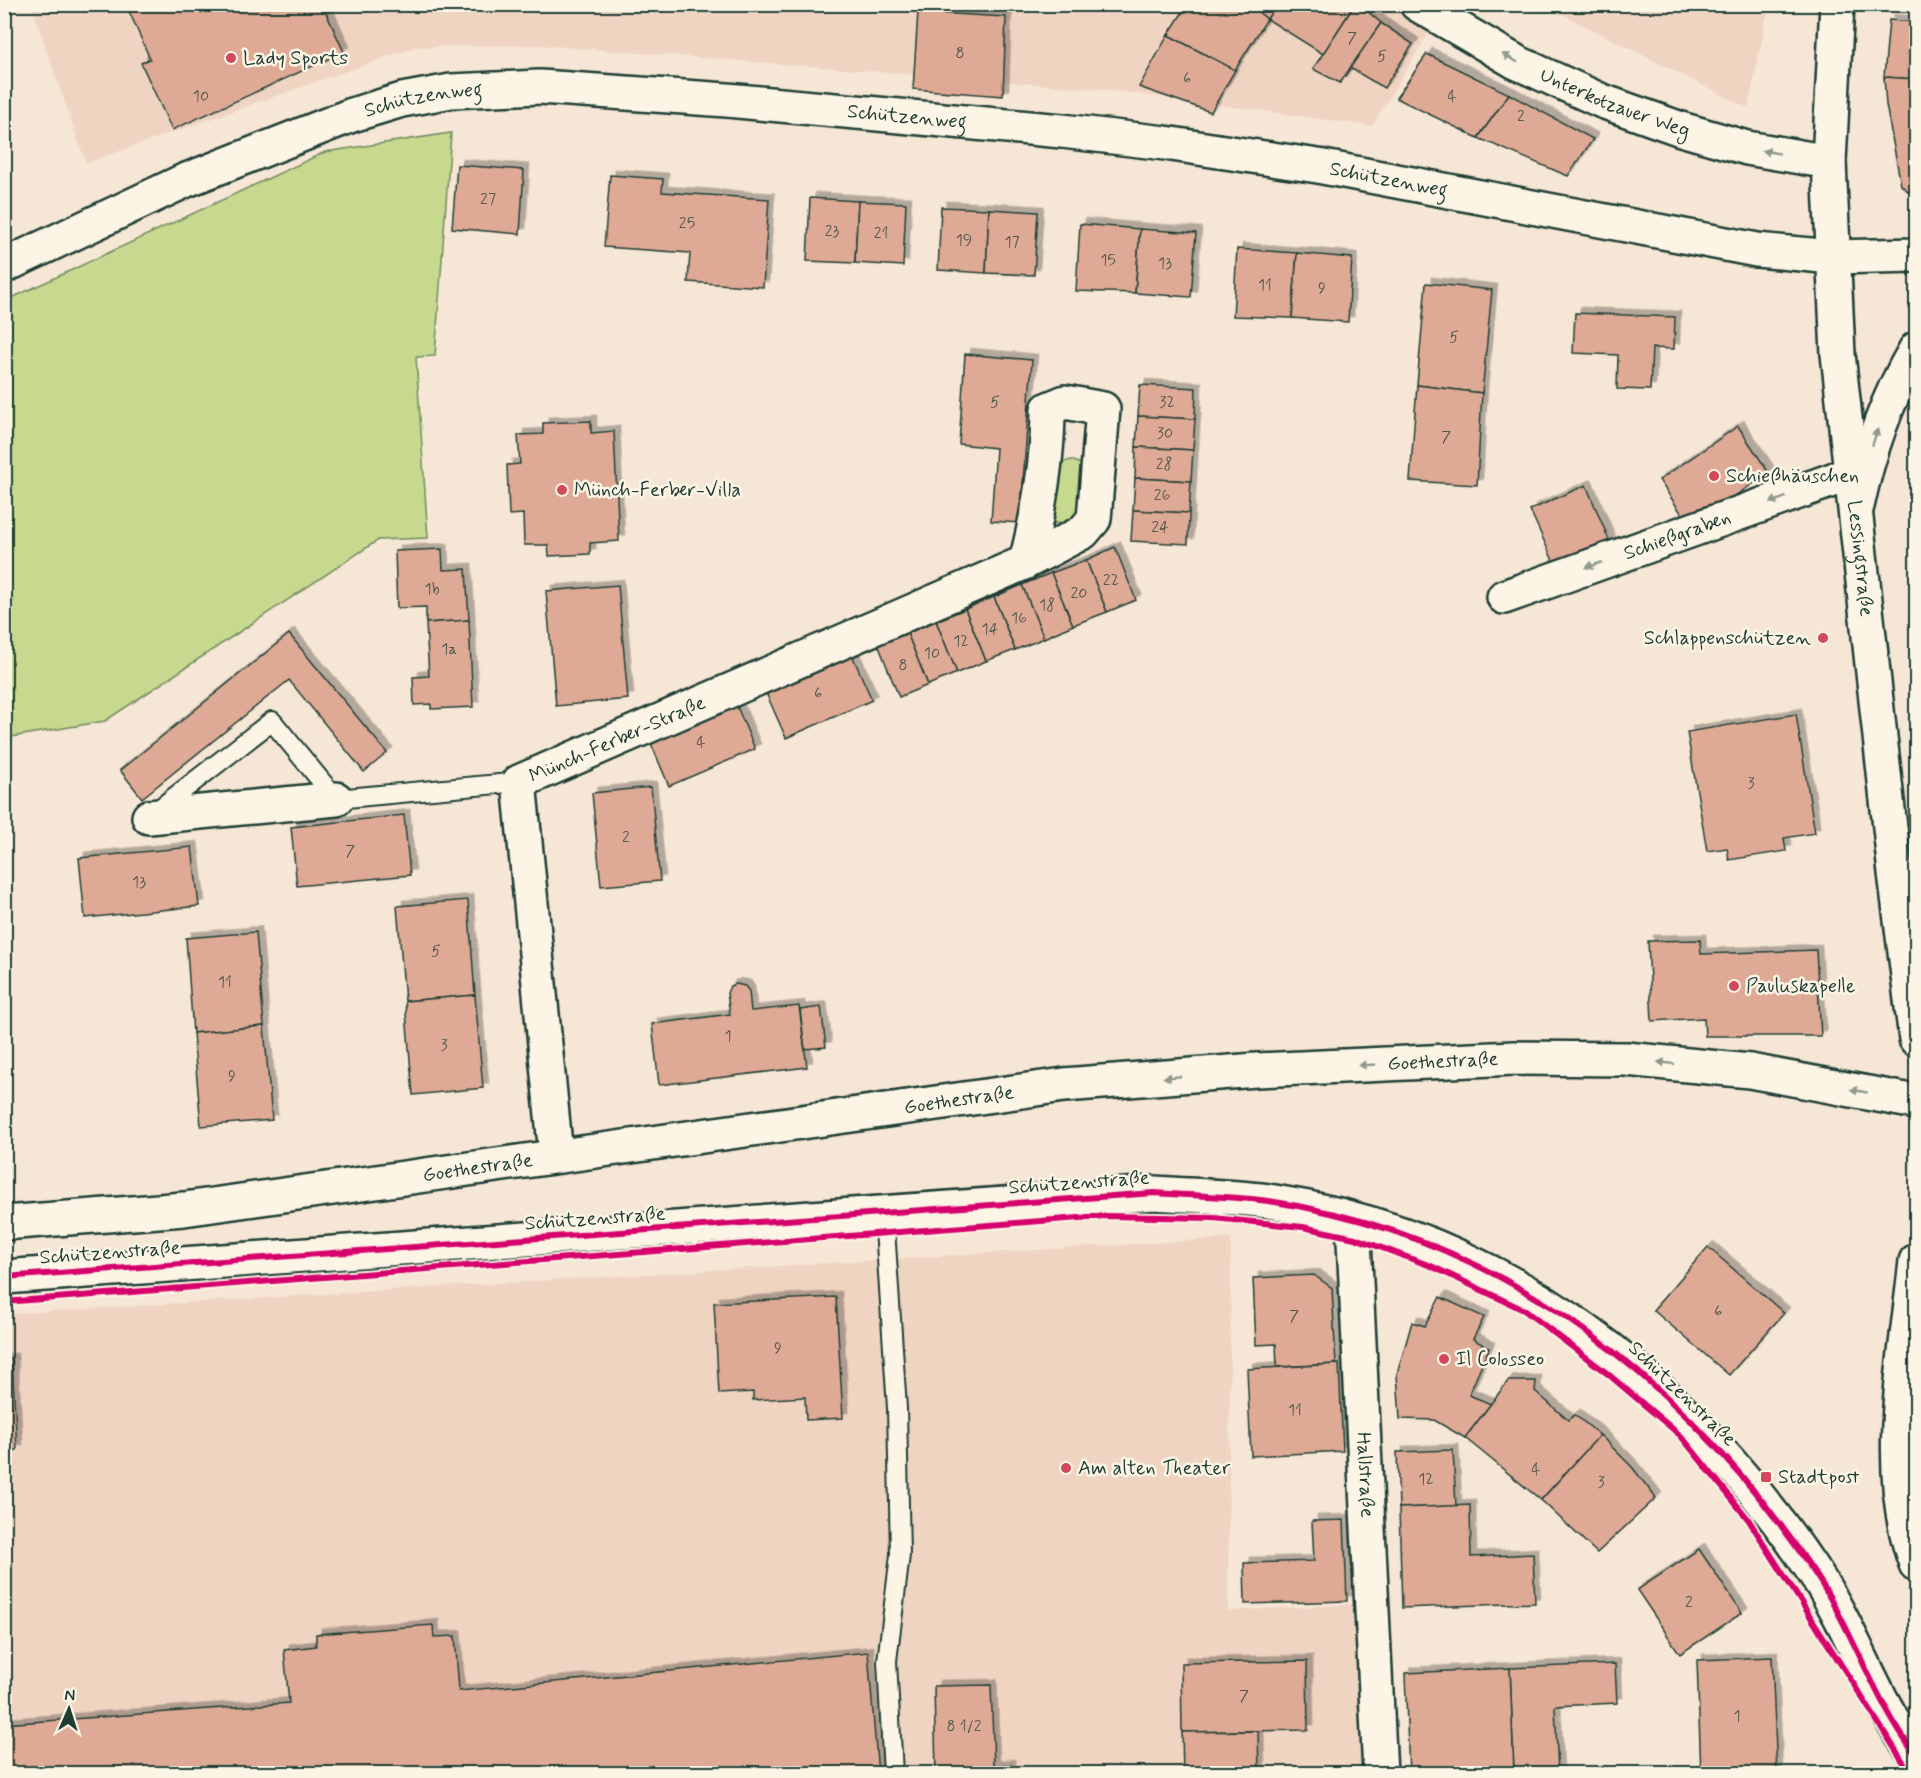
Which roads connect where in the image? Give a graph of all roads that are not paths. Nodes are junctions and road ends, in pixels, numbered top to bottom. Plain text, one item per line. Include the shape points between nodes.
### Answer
1 (1837, 4) edge
2 (1421, 8) edge
3 (1829, 162) junction
4 (1917, 255) edge
5 (1833, 257) junction
6 (4, 266) edge
7 (1917, 349) edge
8 (1852, 473) junction
9 (1855, 514) junction
10 (1026, 562) dead end
11 (1504, 597) dead end
12 (519, 782) junction
13 (336, 799) junction
14 (149, 817) joint
15 (1911, 950) edge
16 (1917, 1039) edge
17 (1917, 1102) edge
18 (556, 1155) junction
19 (884, 1214) junction
20 (1353, 1220) junction
21 (4, 1223) edge
22 (1917, 1262) edge
23 (4, 1277) edge
24 (1917, 1564) edge
25 (1917, 1755) edge
26 (893, 1773) edge
27 (1380, 1773) edge

1 - 3 street, Lessingstraße
3 -> 2 street, Unterkotzauer Weg via 1747,148 1602,100 1516,62
3 - 5 street, Lessingstraße
4 - 5 street, Schützenweg
5 - 6 street, Schützenweg via 1757,250 1341,170 1165,143 773,104 540,87 451,92 402,100 352,115 184,181
5 - 8 street, Lessingstraße via 1838,354
9 -> 7 street via 1882,418
8 - 9 street, Lessingstraße
8 -> 11 street, Schießgraben
9 - 15 street, Lessingstraße
10 - 12 street, Münch-Ferber-Straße
12 - 13 lane
12 - 18 street, Münch-Ferber-Straße
13 - 14 street
13 - 14 lane via 272,721
15 - 16 street, Lessingstraße
17 -> 18 street, Goethestraße via 1738,1070 1626,1059 1502,1058 1256,1070 1065,1085
18 - 21 street, Goethestraße via 184,1209
19 - 20 street, Schützenstraße via 1154,1193 1275,1202
19 - 23 street, Schützenstraße
19 - 26 lane via 897,1408 900,1555 887,1661
20 - 25 street, Schützenstraße via 1419,1241 1534,1295 1602,1340 1669,1398 1770,1509 1818,1577 1898,1729
20 - 27 street, Hallstraße
22 - 24 street via 1900,1411 1906,1537

